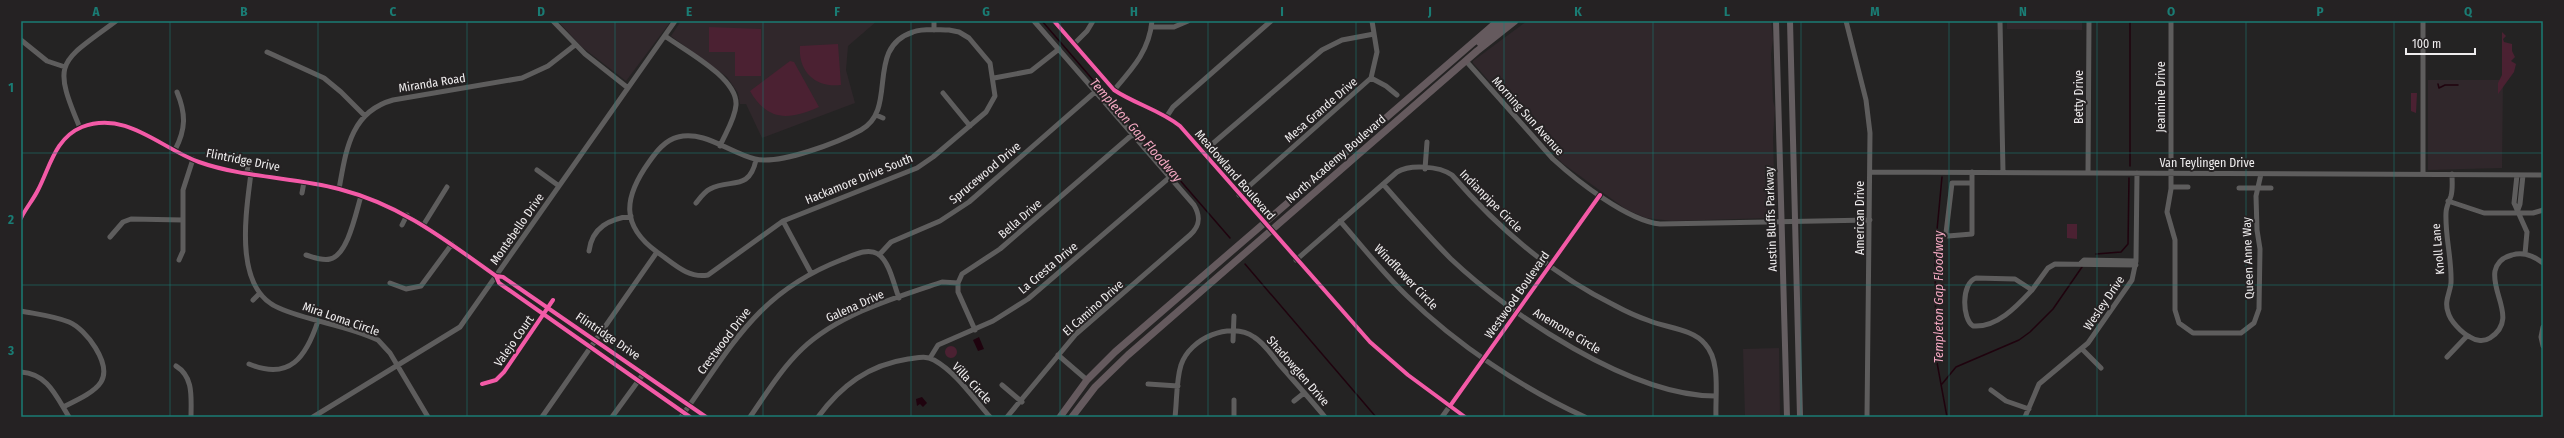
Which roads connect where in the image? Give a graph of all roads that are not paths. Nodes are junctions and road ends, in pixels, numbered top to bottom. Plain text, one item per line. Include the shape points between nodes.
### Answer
1 (116, 21) edge
2 (553, 21) edge
3 (675, 21) edge
4 (1034, 21) edge
5 (1054, 21) edge
6 (1093, 21) edge
7 (1152, 21) edge
8 (1188, 21) edge
9 (1271, 21) edge
10 (1372, 21) edge
11 (1498, 21) edge
12 (1506, 21) edge
13 (1515, 21) edge
14 (1776, 21) edge
15 (1790, 21) edge
16 (1846, 21) edge
17 (2000, 21) edge
18 (2089, 21) edge
19 (2171, 21) edge
20 (2423, 21) edge
21 (934, 22) edge
22 (1151, 27) junction
23 (934, 30) junction
24 (1374, 34) junction
25 (665, 36) junction
26 (21, 40) edge
27 (1074, 44) junction
28 (575, 45) junction
29 (1059, 49) junction
30 (267, 52) dead end
31 (1466, 61) junction
32 (65, 67) junction
33 (1455, 71) junction
34 (994, 78) junction
35 (1371, 78) junction
36 (628, 88) junction
37 (1114, 90) junction
38 (177, 92) dead end
39 (1095, 92) junction
40 (943, 93) dead end
41 (1397, 96) dead end
42 (876, 115) junction
43 (365, 116) junction
44 (1167, 116) junction
45 (883, 118) dead end
46 (970, 126) junction
47 (80, 128) junction
48 (672, 132) dead end
49 (1133, 134) junction
50 (674, 138) junction
51 (1427, 142) dead end
52 (720, 146) junction
53 (175, 150) junction
54 (1204, 152) junction
55 (193, 159) junction
56 (249, 160) dead end
57 (756, 160) junction
58 (1425, 169) junction
59 (537, 170) dead end
60 (249, 172) junction
61 (1870, 172) junction
62 (1972, 172) junction
63 (2003, 172) junction
64 (2088, 173) junction
65 (2137, 173) junction
66 (2171, 173) junction
67 (2261, 174) junction
68 (2423, 174) junction
69 (2452, 174) junction
70 (2520, 175) junction
71 (2543, 175) edge
72 (1170, 177) junction
73 (304, 182) junction
74 (1972, 183) junction
75 (1383, 184) junction
76 (558, 186) junction
77 (447, 187) dead end
78 (2171, 187) junction
79 (2188, 187) dead end
80 (2239, 188) dead end
81 (2271, 188) dead end
82 (339, 189) junction
83 (2257, 189) junction
84 (302, 193) dead end
85 (1239, 195) junction
86 (1600, 195) junction
87 (361, 196) junction
88 (2448, 201) junction
89 (696, 203) dead end
90 (2543, 210) edge
91 (2517, 212) junction
92 (407, 214) junction
93 (631, 216) junction
94 (21, 218) edge
95 (183, 220) junction
96 (1870, 220) junction
97 (783, 221) junction
98 (1340, 221) junction
99 (1782, 221) junction
100 (1263, 222) junction
101 (1795, 222) junction
102 (424, 224) junction
103 (402, 225) dead end
104 (1270, 231) junction
105 (110, 237) dead end
106 (452, 244) junction
107 (589, 251) dead end
108 (657, 252) junction
109 (2525, 254) junction
110 (306, 255) dead end
111 (879, 255) junction
112 (180, 260) dead end
113 (1296, 260) junction
114 (2136, 263) junction
115 (2543, 263) edge
116 (1550, 265) junction
117 (811, 273) junction
118 (496, 276) junction
119 (390, 283) dead end
120 (958, 283) junction
121 (2032, 290) junction
122 (259, 294) junction
123 (899, 298) junction
124 (253, 300) dead end
125 (553, 300) dead end
126 (549, 308) junction
127 (21, 311) edge
128 (1517, 312) junction
129 (545, 314) junction
130 (1234, 316) dead end
131 (318, 321) junction
132 (2543, 327) edge
133 (975, 330) junction
134 (1233, 331) junction
135 (2467, 336) junction
136 (596, 340) junction
137 (1233, 341) dead end
138 (2543, 346) edge
139 (591, 347) junction
140 (2082, 349) junction
141 (1058, 355) junction
142 (2447, 357) dead end
143 (930, 358) junction
144 (1484, 358) junction
145 (249, 364) dead end
146 (176, 366) dead end
147 (398, 366) junction
148 (2101, 368) dead end
149 (21, 372) edge
150 (644, 373) junction
151 (638, 380) junction
152 (1087, 380) junction
153 (482, 384) dead end
154 (1148, 384) dead end
155 (1002, 385) dead end
156 (1178, 386) junction
157 (1991, 390) dead end
158 (1304, 393) junction
159 (1715, 396) junction
160 (1234, 400) dead end
161 (1294, 401) dead end
162 (1022, 402) junction
163 (690, 405) junction
164 (1450, 406) junction
165 (63, 408) junction
166 (2028, 409) junction
167 (683, 415) edge
168 (69, 417) edge
169 (191, 417) edge
170 (313, 417) edge
171 (428, 417) edge
172 (542, 417) edge
173 (612, 417) edge
174 (690, 417) edge
175 (706, 417) edge
176 (750, 417) edge
177 (818, 417) edge
178 (990, 417) edge
179 (1007, 417) edge
180 (1060, 417) edge
181 (1072, 417) edge
182 (1175, 417) edge
183 (1234, 417) edge
184 (1325, 417) edge
185 (1442, 417) edge
186 (1465, 417) edge
187 (1585, 417) edge
188 (1716, 417) edge
189 (1787, 417) edge
190 (1800, 417) edge
191 (1867, 417) edge
192 (2025, 417) edge

1 - 32 street via 75,51
2 - 28 street
3 - 25 street, Montebello Drive
4 - 29 street
5 - 27 street, Meadowland Boulevard
6 - 27 street
7 - 22 street
8 - 22 street via 1174,27
9 - 44 street via 1173,107
10 - 24 street, Mesa Grande Drive
11 - 100 highway, North Academy Boulevard
12 - 33 highway via 1460,60
13 - 31 highway, North Academy Boulevard
14 - 99 main road, Austin Bluffs Parkway
15 - 101 main road, Austin Bluffs Parkway
16 - 61 street, American Drive via 1866,100 1870,133
17 - 63 street
18 - 64 street, Betty Drive
19 - 66 street, Jeannine Drive
20 - 68 street
21 - 23 street
22 - 37 street via 1140,59
23 - 34 street, Hackamore Drive South via 954,30 969,38 987,57
23 - 42 street, Hackamore Drive South via 918,30 908,34 888,51
24 - 35 street, Mesa Grande Drive via 1377,58
24 - 54 street via 1342,40 1322,50
25 - 36 street, Montebello Drive
25 - 52 street via 714,70 736,99 735,112
26 - 32 street via 47,61
27 - 37 street, Meadowland Boulevard
28 - 36 street
28 - 43 street, Miranda Road via 548,66 522,78 393,100 374,107
29 - 34 street via 1031,71
29 - 39 street
30 - 43 street via 324,78
31 - 33 highway, North Academy Boulevard
31 - 86 street, Morning Sun Avenue via 1550,157
32 - 47 street via 64,87
33 - 104 highway, North Academy Boulevard
34 - 46 street, Hackamore Drive South via 995,96 990,106
35 - 41 street
35 - 85 street, Mesa Grande Drive
36 - 76 street, Montebello Drive
37 - 44 street, Meadowland Boulevard
38 - 53 street via 185,125
39 - 49 street
39 - 111 street, Sprucewood Drive via 969,202 940,221 891,242
40 - 46 street
42 - 45 street
42 - 57 street via 865,128 824,145 782,159
43 - 82 street, Miranda Road via 355,127 349,141
44 - 54 street, Meadowland Boulevard
46 - 97 street, Hackamore Drive South via 933,157 908,172
47 - 53 street, Flintridge Drive via 99,124 124,125 139,130
47 - 94 street, Flintridge Drive via 58,146 36,195
48 - 50 street
49 - 72 street
49 - 120 street, Bella Drive via 1000,249 965,272
50 - 52 street via 693,136
50 - 93 street, Hackamore Drive South via 658,150 634,184
51 - 58 street
52 - 57 street
53 - 55 street, Flintridge Drive
54 - 85 street, Meadowland Boulevard
55 - 60 street, Flintridge Drive
55 - 95 street via 184,184
56 - 60 street, Flintridge Drive
57 - 89 street via 745,180 711,189
58 - 75 street, Indianpipe Circle via 1401,169
58 - 116 street, Indianpipe Circle via 1443,170 1452,175 1507,233
59 - 76 street
60 - 73 street, Flintridge Drive
60 - 122 street, Mira Loma Circle via 247,265 251,281
61 - 62 street, Van Teylingen Drive
61 - 96 street, American Drive
62 - 63 street, Van Teylingen Drive
62 - 74 street
63 - 64 street, Van Teylingen Drive
64 - 65 street, Van Teylingen Drive
65 - 66 street, Van Teylingen Drive
65 - 114 street, Wesley Drive
66 - 67 street, Van Teylingen Drive
66 - 78 street, Queen Anne Way
67 - 68 street, Van Teylingen Drive
67 - 83 street, Queen Anne Way
68 - 69 street, Van Teylingen Drive
69 - 70 street, Van Teylingen Drive
69 - 88 street, Knoll Lane
70 - 71 street, Van Teylingen Drive
70 - 91 street via 2520,204
72 - 133 street, La Cresta Drive via 1044,286 1011,310
72 - 141 street, El Camino Drive via 1194,205 1199,221 1197,229 1087,325
73 - 82 street, Flintridge Drive
73 - 84 street
74 - 74 street via 1972,234 1948,236 1946,233 1952,183
75 - 98 street, Indianpipe Circle
75 - 128 street, Anemone Circle via 1452,260
76 - 118 street, Montebello Drive
77 - 102 street
78 - 79 street
78 - 83 street, Queen Anne Way via 2167,212 2175,244 2175,315 2182,327 2198,334 2241,333 2249,329 2257,319 2260,254
80 - 83 street
81 - 83 street
82 - 87 street, Flintridge Drive
85 - 100 street, Meadowland Boulevard
86 - 99 street, Morning Sun Avenue via 1627,214 1650,223
86 - 116 street, Westwood Boulevard
87 - 92 street, Flintridge Drive
87 - 110 street via 345,246 338,255 326,260
88 - 91 street via 2479,212
88 - 135 street, Knoll Lane via 2446,231 2451,282 2446,308 2449,316
90 - 91 street via 2533,213
91 - 109 street via 2527,232
92 - 102 street, Flintridge Drive
92 - 103 street
93 - 107 street via 612,219 603,225 590,243
93 - 108 street, Hackamore Drive South via 639,238
95 - 105 street via 131,219 123,222
95 - 112 street via 183,251
96 - 101 street, Morning Sun Avenue
96 - 191 street, American Drive
97 - 108 street, Hackamore Drive South via 704,278 683,271
97 - 117 street
98 - 113 street, Indianpipe Circle
98 - 144 street, Windflower Circle via 1411,300
99 - 101 street, Morning Sun Avenue
99 - 189 main road, Austin Bluffs Parkway
100 - 104 street, Meadowland Boulevard
100 - 152 highway, North Academy Boulevard via 1115,352
101 - 190 main road, Austin Bluffs Parkway
102 - 106 street, Flintridge Drive
104 - 113 street, Meadowland Boulevard
104 - 181 highway, North Academy Boulevard via 1128,354 1095,387
106 - 118 street, Flintridge Drive
106 - 119 street via 421,286 406,289
108 - 136 street
109 - 115 street
109 - 135 street via 2506,257 2497,266 2495,274 2504,312 2499,329 2484,340
111 - 117 street, Crestwood Drive via 864,252
111 - 123 street via 886,265
113 - 164 street, Meadowland Boulevard via 1370,342
114 - 121 street via 2059,263 2052,265
114 - 140 street, Wesley Drive via 2128,288
116 - 128 street, Westwood Boulevard
116 - 159 street, Indianpipe Circle via 1615,306 1648,321 1701,339 1713,360
117 - 163 street, Crestwood Drive via 786,288 754,316
118 - 126 street, Flintridge Drive via 503,277
118 - 129 street, Flintridge Drive via 499,283
118 - 147 street, Montebello Drive via 460,327
120 - 123 street, Galena Drive via 942,282
120 - 133 street via 958,292
121 - 121 street via 2015,279 1972,280 1966,287 1968,326 1980,326 2008,315
122 - 124 street
122 - 131 street, Mira Loma Circle via 278,308
123 - 176 street, Galena Drive via 841,321 813,339 784,369
125 - 126 street, Valejo Court
126 - 129 street, Valejo Court
126 - 136 street, Flintridge Drive
127 - 165 street via 74,324 86,336 103,363 104,376 98,385
128 - 144 street, Westwood Boulevard
128 - 159 street, Anemone Circle via 1566,345 1612,368 1660,386 1699,396
129 - 139 street, Flintridge Drive
129 - 153 street, Valejo Court via 504,372 496,380
130 - 134 street
131 - 145 street via 308,348 295,362 272,370
131 - 147 street, Mira Loma Circle via 378,340
132 - 138 street
133 - 143 street, La Cresta Drive via 938,346
134 - 137 street
134 - 156 street, Shadowglen Drive via 1213,335 1191,349 1181,364
134 - 158 street, Shadowglen Drive via 1248,334 1260,341
135 - 142 street
136 - 139 street
136 - 150 street, Flintridge Drive
139 - 151 street, Flintridge Drive
139 - 172 street
140 - 148 street
140 - 166 street, Wesley Drive via 2042,380
141 - 152 street
141 - 162 street, El Camino Drive
143 - 177 street via 901,360 866,372 841,389
143 - 178 street, Villa Circle via 954,375
144 - 164 street, Westwood Boulevard
144 - 187 street, Windflower Circle via 1543,396
146 - 169 street via 188,377
147 - 170 street, Montebello Drive
147 - 171 street, Mira Loma Circle
149 - 165 street via 36,374 46,381
150 - 151 street
150 - 163 street, Flintridge Drive
151 - 167 street, Flintridge Drive
151 - 173 street
152 - 180 highway, North Academy Boulevard
154 - 156 street
155 - 162 street
156 - 182 street, Shadowglen Drive
157 - 166 street via 2006,401
158 - 161 street
158 - 184 street, Shadowglen Drive
159 - 188 street, Indianpipe Circle
160 - 183 street
162 - 179 street, El Camino Drive
163 - 167 street, Crestwood Drive
163 - 175 street, Flintridge Drive
164 - 185 street, Westwood Boulevard
164 - 186 street, Meadowland Boulevard
165 - 168 street
166 - 192 street, Wesley Drive
167 - 174 street, Flintridge Drive

